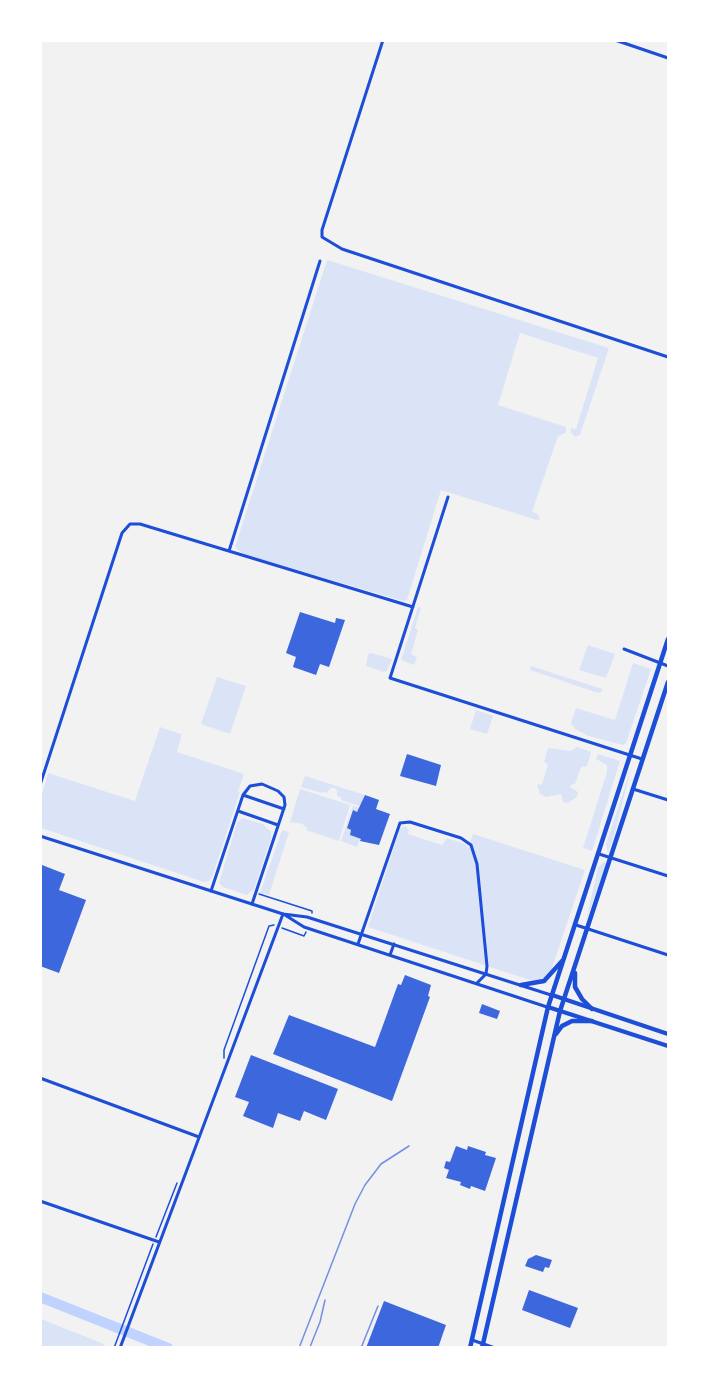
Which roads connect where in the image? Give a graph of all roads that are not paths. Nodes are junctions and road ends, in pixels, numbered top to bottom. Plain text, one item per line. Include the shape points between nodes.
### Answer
1 (383, 40) edge
2 (615, 40) edge
3 (669, 58) edge
4 (320, 261) dead end
5 (669, 357) edge
6 (448, 496) dead end
7 (229, 551) junction
8 (413, 608) junction
9 (669, 639) edge
10 (624, 649) dead end
11 (661, 663) junction
12 (669, 666) edge
13 (669, 682) edge
14 (630, 755) junction
15 (642, 759) junction
16 (40, 785) edge
17 (633, 789) junction
18 (243, 795) junction
19 (669, 800) edge
20 (284, 809) junction
21 (238, 811) junction
22 (279, 825) junction
23 (40, 836) edge
24 (599, 854) junction
25 (611, 858) junction
26 (669, 876) edge
27 (211, 891) junction
28 (252, 904) junction
29 (283, 914) junction
30 (576, 925) junction
31 (587, 929) junction
32 (362, 934) junction
33 (394, 944) junction
34 (358, 945) junction
35 (390, 955) junction
36 (669, 955) edge
37 (565, 958) junction
38 (575, 967) junction
39 (486, 974) junction
40 (477, 983) junction
41 (521, 986) junction
42 (552, 995) junction
43 (564, 999) junction
44 (548, 1007) junction
45 (592, 1009) junction
46 (560, 1011) junction
47 (592, 1021) junction
48 (669, 1034) edge
49 (555, 1036) junction
50 (669, 1046) edge
51 (40, 1078) edge
52 (199, 1137) junction
53 (40, 1201) edge
54 (159, 1242) junction
55 (489, 1265) junction
56 (500, 1268) junction
57 (472, 1340) junction
58 (482, 1345) edge
59 (120, 1347) edge
60 (470, 1347) edge
61 (495, 1347) edge

1 - 5 street via 322,237 342,249
2 - 3 street
4 - 7 street
6 - 8 street
7 - 8 street
7 - 16 street via 135,523 124,529
8 - 14 street via 390,678
9 - 11 main road
10 - 11 street
11 - 12 street
11 - 14 main road
13 - 15 main road
14 - 15 street
14 - 24 main road
15 - 17 main road
17 - 19 street
17 - 25 main road
18 - 20 street
18 - 20 street via 253,784 278,790 284,797
18 - 21 street
20 - 22 street
21 - 22 street
21 - 27 street
22 - 28 street
23 - 27 street
24 - 25 street
24 - 30 main road
25 - 26 street
25 - 31 main road
27 - 28 street
28 - 29 street
29 - 32 street
29 - 34 street via 304,927
29 - 52 street
30 - 31 street
30 - 37 main road
31 - 36 street
31 - 38 main road
32 - 33 street
32 - 34 street
32 - 39 street via 400,823 410,822 452,835 468,842 475,855
33 - 35 street
33 - 39 street
34 - 35 street
35 - 40 street
37 - 41 main road via 544,981
37 - 42 main road
38 - 43 main road
38 - 45 main road via 575,987
39 - 40 street
39 - 41 street
40 - 44 street
41 - 42 street
42 - 43 main road
42 - 44 main road
43 - 45 main road
43 - 46 main road
44 - 46 main road
44 - 55 main road
45 - 48 main road
46 - 47 main road
46 - 49 main road
47 - 49 main road via 567,1023
47 - 50 main road
49 - 56 main road
51 - 52 street
52 - 54 street
53 - 54 street
54 - 59 street
55 - 56 main road
55 - 57 main road
56 - 58 main road
57 - 58 street
57 - 60 main road
58 - 61 street

